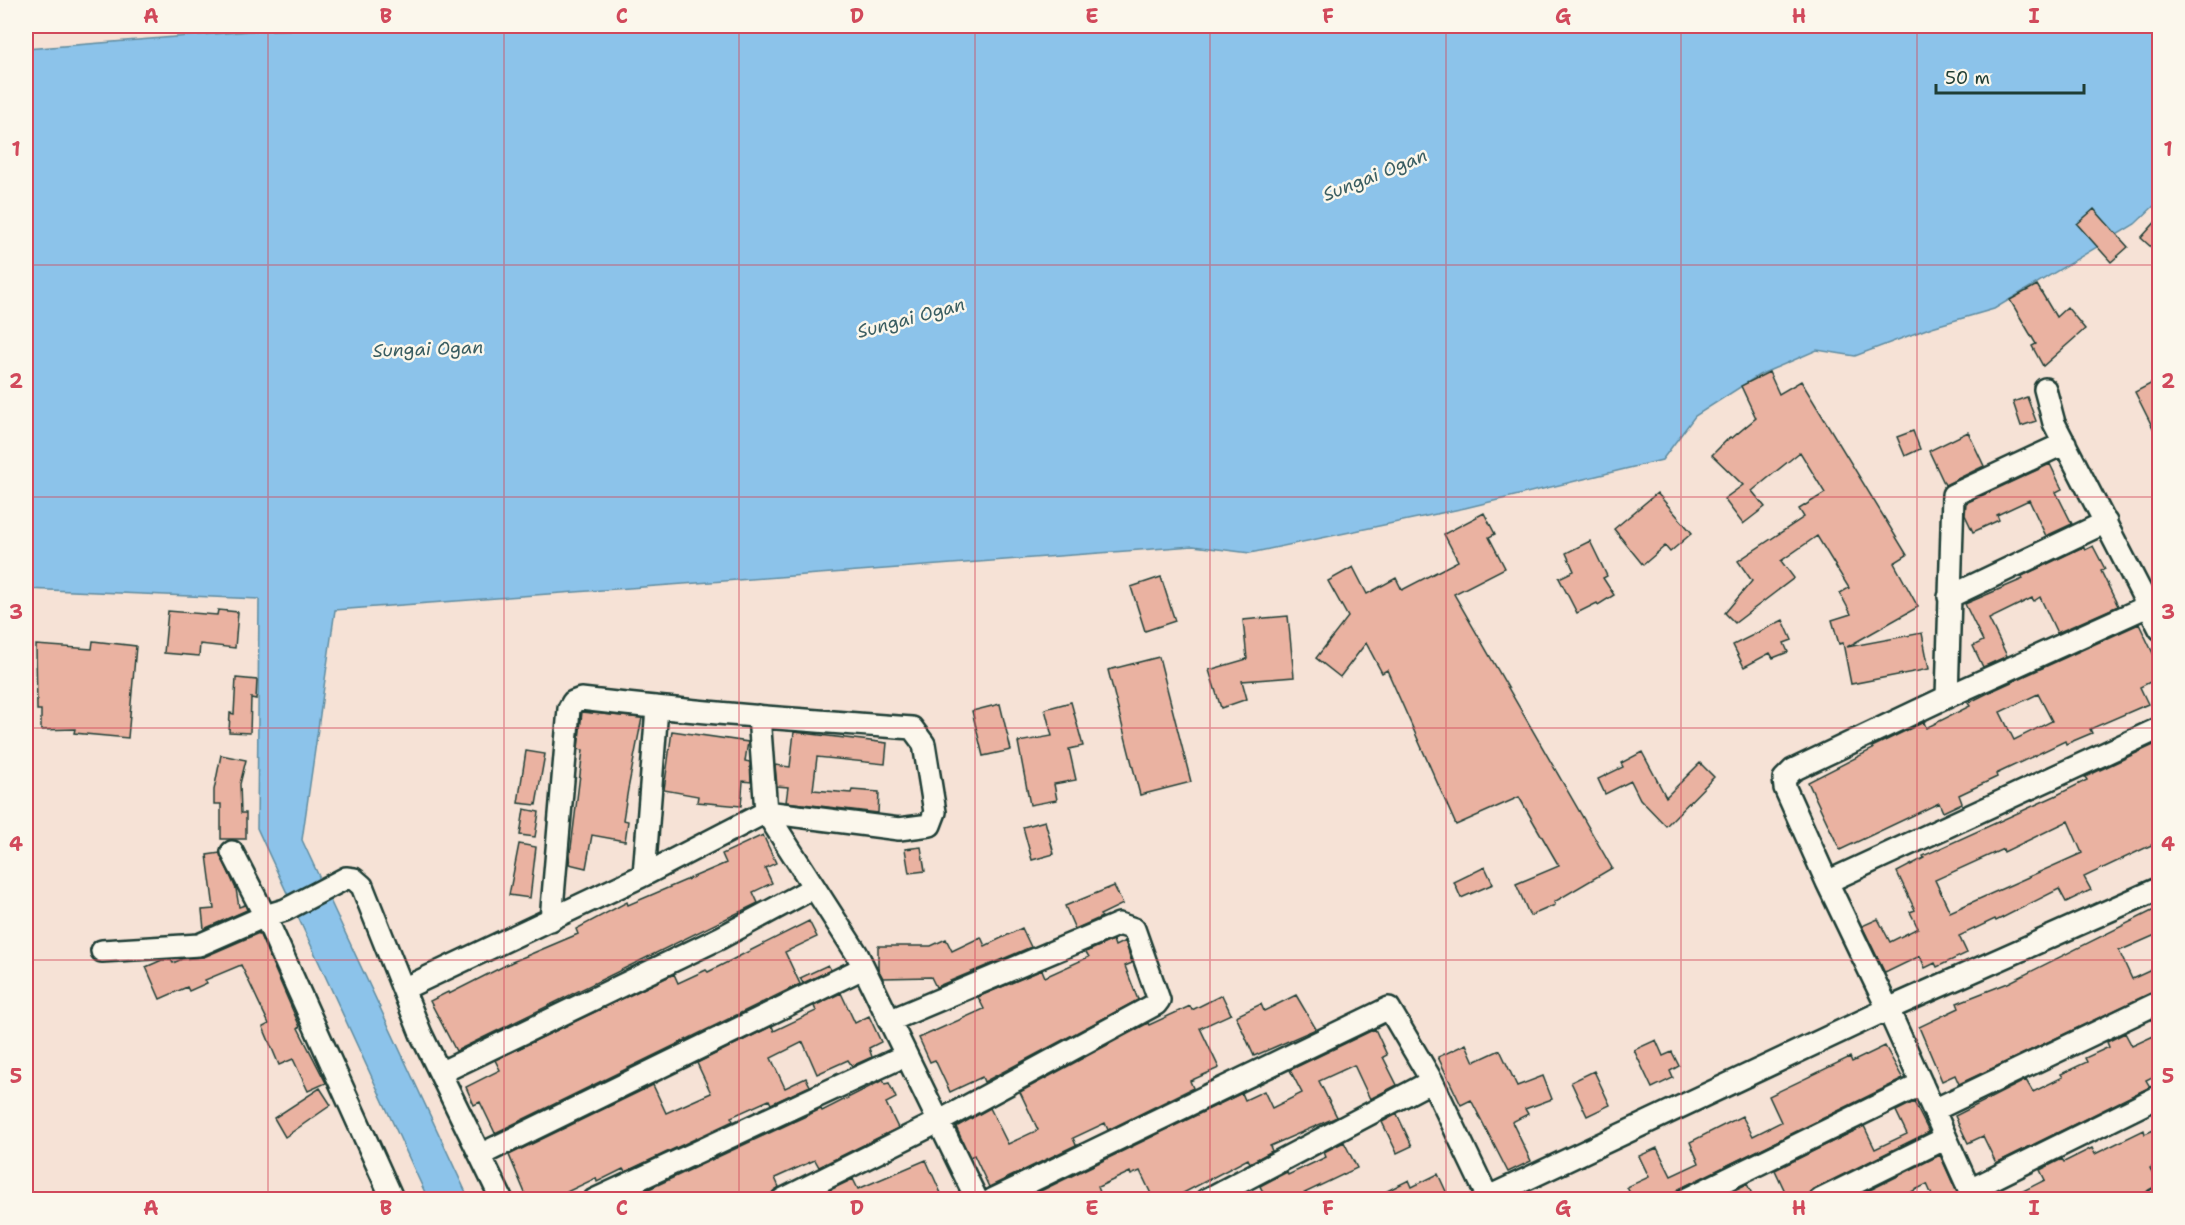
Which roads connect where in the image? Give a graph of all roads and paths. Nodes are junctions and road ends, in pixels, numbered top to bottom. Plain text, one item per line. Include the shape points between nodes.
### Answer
1 (2045, 389) dead end
2 (2065, 442) junction
3 (2106, 522) junction
4 (1949, 597) junction
5 (2148, 606) junction
6 (2160, 629) edge
7 (1947, 697) junction
8 (657, 708) junction
9 (759, 716) junction
10 (2160, 728) edge
11 (766, 812) junction
12 (232, 852) dead end
13 (645, 875) junction
14 (1827, 882) junction
15 (813, 888) junction
16 (2160, 888) edge
17 (275, 913) junction
18 (551, 920) junction
19 (102, 951) dead end
20 (862, 968) junction
21 (403, 989) junction
22 (2160, 1002) edge
23 (1888, 1010) junction
24 (889, 1021) junction
25 (904, 1056) junction
26 (440, 1073) junction
27 (1432, 1081) junction
28 (1922, 1084) junction
29 (2160, 1096) edge
30 (1934, 1110) junction
31 (938, 1122) junction
32 (1946, 1138) junction
33 (480, 1155) junction
34 (1972, 1195) edge
35 (1486, 1199) edge
36 (393, 1200) edge
37 (502, 1200) edge
38 (594, 1200) edge
39 (782, 1200) edge
40 (977, 1200) edge
41 (992, 1200) edge
42 (1206, 1200) edge
43 (1685, 1200) edge
44 (1820, 1200) edge

1 - 2 street
2 - 3 street
2 - 4 street via 1953,495
3 - 4 street
3 - 5 street
4 - 7 street
5 - 6 street
5 - 7 street
7 - 14 street via 1793,770 1784,779
8 - 9 street
8 - 13 street
8 - 18 street via 581,699 569,709
9 - 11 street
9 - 11 street via 912,728 924,744 935,812 930,825 898,829
10 - 14 street
11 - 13 street
11 - 15 street
12 - 17 street
13 - 18 street
14 - 23 street
15 - 20 street via 857,954
15 - 26 street via 720,938
16 - 23 street
17 - 19 street via 199,945
17 - 21 street via 346,878 354,879 362,886
17 - 36 street
18 - 21 street
20 - 24 street
20 - 33 street
21 - 26 street
22 - 30 street
23 - 28 street
23 - 35 street
24 - 25 street
24 - 31 street via 1119,924 1134,929 1159,1000 1156,1004
25 - 31 street
25 - 38 street
26 - 33 street
27 - 35 street
27 - 41 street via 1392,1010 1384,1008
27 - 42 street
28 - 30 street
28 - 43 street
29 - 34 street
30 - 32 street
31 - 39 street
31 - 40 street
32 - 34 street
32 - 44 street
33 - 37 street

